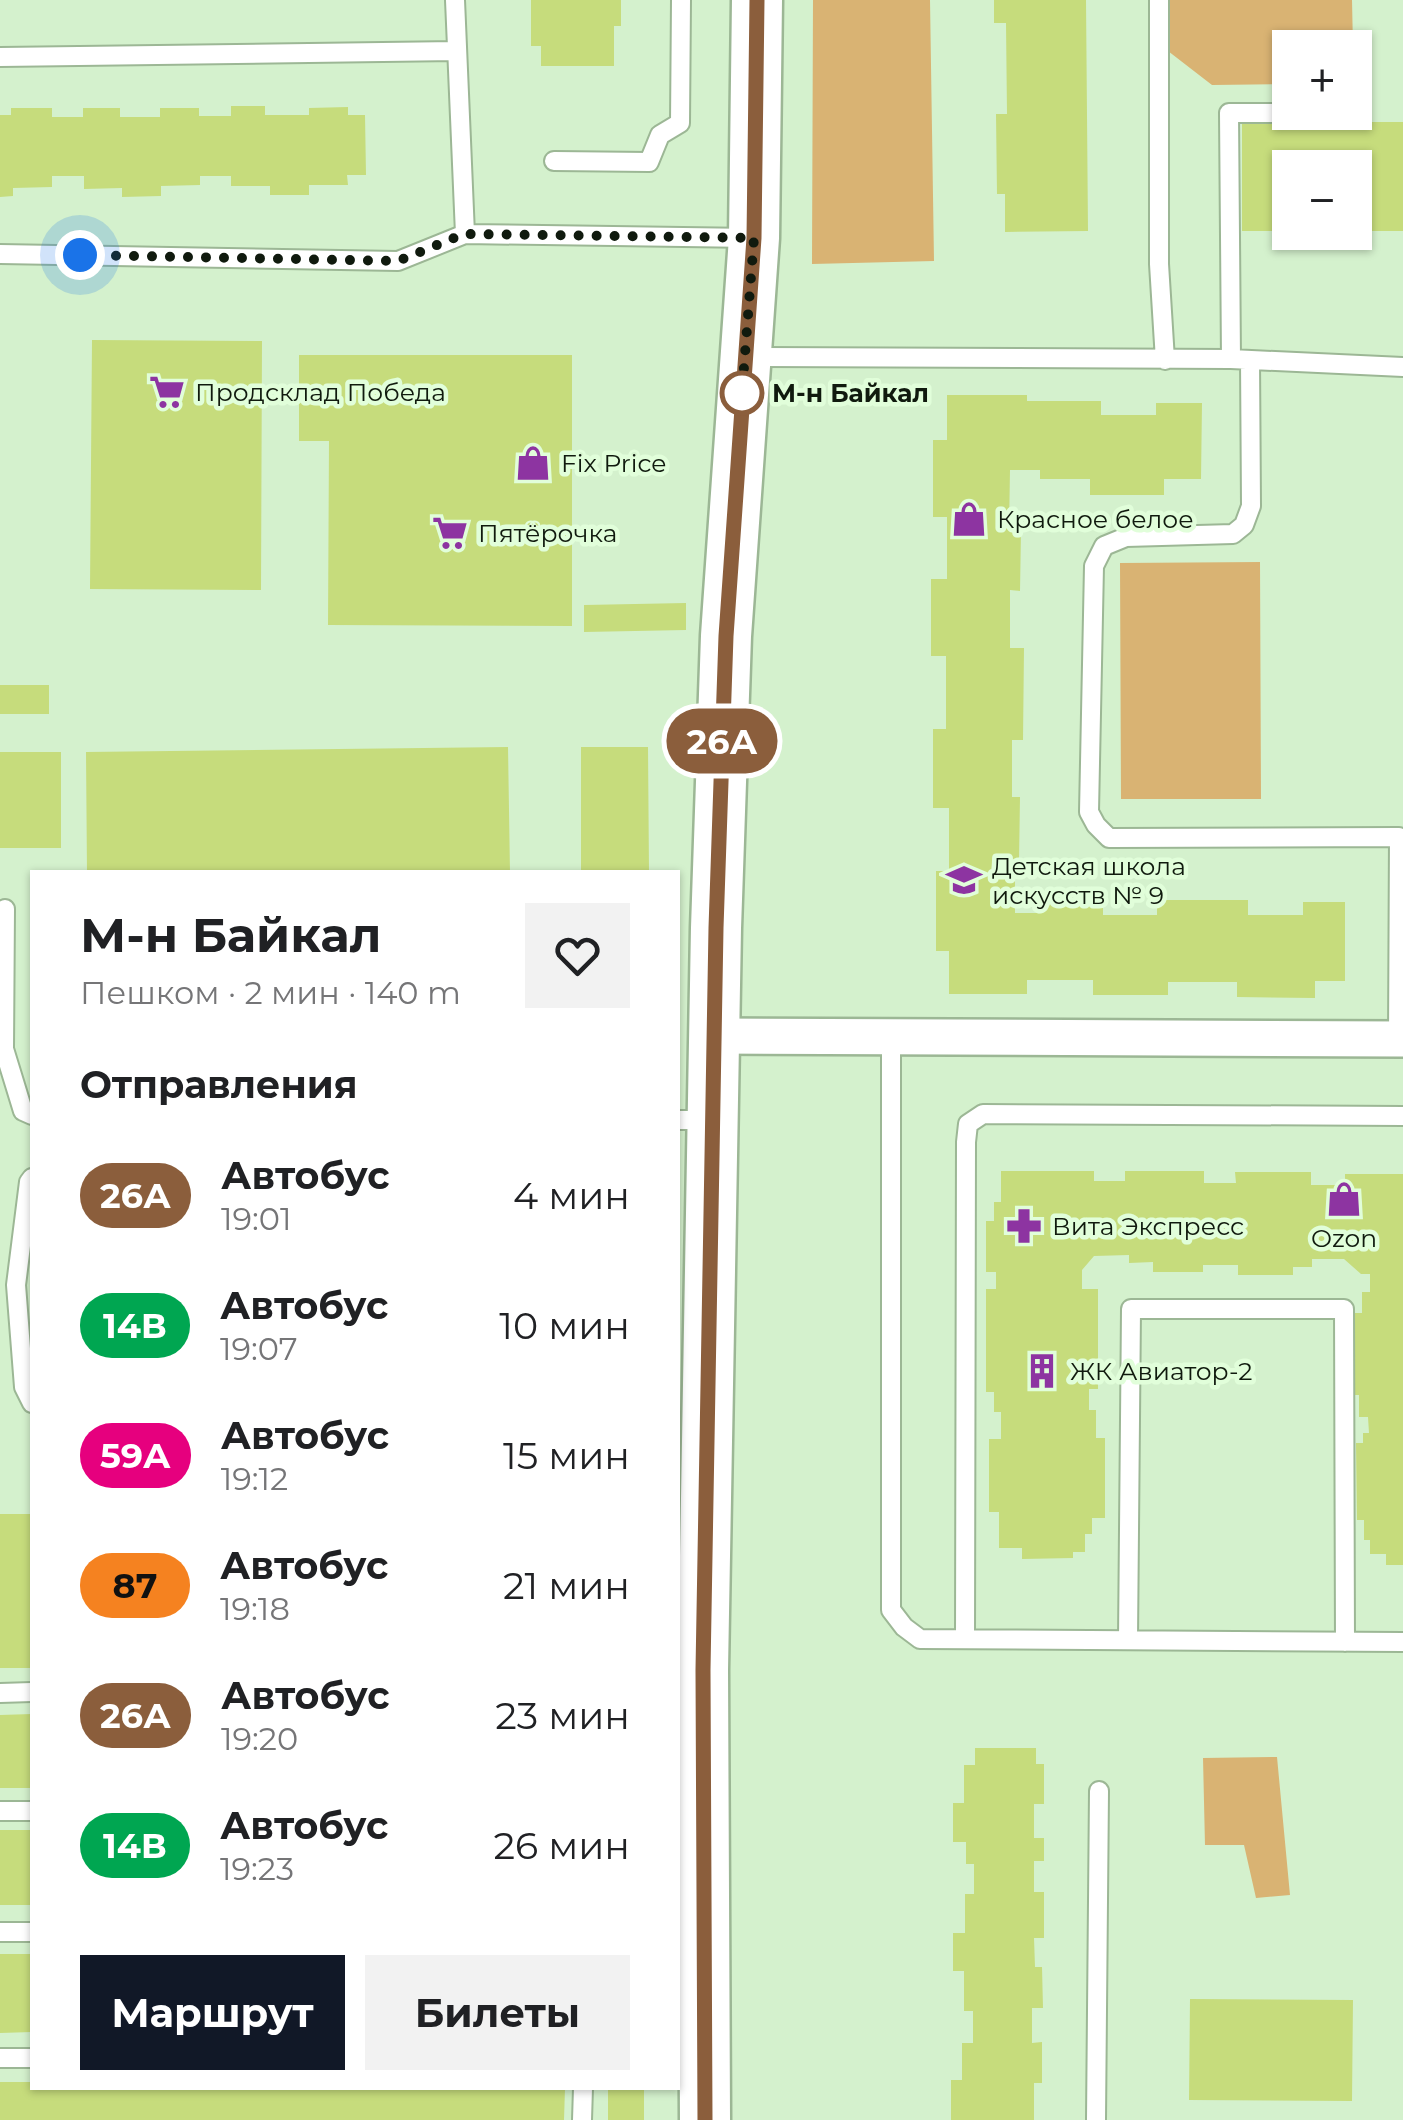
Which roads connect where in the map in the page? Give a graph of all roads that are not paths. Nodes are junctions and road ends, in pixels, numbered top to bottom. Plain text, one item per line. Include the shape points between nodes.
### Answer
1 (455, 0) edge
2 (681, 0) edge
3 (757, 0) edge
4 (1159, 0) edge
5 (456, 51) junction
6 (0, 56) edge
7 (1272, 113) edge
8 (554, 161) dead end
9 (464, 234) junction
10 (754, 238) junction
11 (0, 254) edge
12 (745, 357) junction
13 (1165, 360) junction
14 (1241, 360) junction
15 (1403, 368) edge
16 (1401, 837) edge
17 (5, 909) dead end
18 (714, 1036) junction
19 (891, 1037) junction
20 (1401, 1039) edge
21 (30, 1114) edge
22 (1403, 1116) edge
23 (695, 1120) edge
24 (30, 1181) edge
25 (30, 1399) edge
26 (965, 1639) junction
27 (1128, 1640) junction
28 (1345, 1642) junction
29 (1403, 1642) edge
30 (30, 1692) edge
31 (0, 1693) edge
32 (1098, 1791) dead end
33 (0, 1811) edge
34 (30, 1811) edge
35 (0, 1932) edge
36 (30, 1932) edge
37 (0, 2058) edge
38 (30, 2058) edge
39 (582, 2090) edge
40 (582, 2120) edge
41 (705, 2120) edge
42 (1096, 2120) edge

1 - 5 lane
2 - 8 lane via 680,123 660,135 649,162
3 - 10 street
4 - 13 lane
5 - 6 lane
5 - 9 lane
7 - 14 lane via 1230,114
9 - 10 lane
9 - 11 lane via 398,261
10 - 12 street
12 - 13 lane
12 - 18 street via 726,636
13 - 14 lane
14 - 15 lane
14 - 16 lane via 1250,506 1244,525 1233,534 1126,537 1104,546 1094,566 1089,812 1110,838
16 - 20 lane
17 - 21 lane via 4,1049 23,1111
18 - 19 street
18 - 23 street
19 - 20 street
19 - 26 lane via 891,1610 920,1639
22 - 26 lane via 983,1114 968,1124
23 - 41 street
24 - 25 lane via 16,1284
26 - 27 lane
27 - 28 lane
27 - 28 lane via 1132,1310 1344,1309
28 - 29 lane
30 - 31 lane
32 - 42 lane
33 - 34 lane
35 - 36 lane
37 - 38 lane
39 - 40 lane

